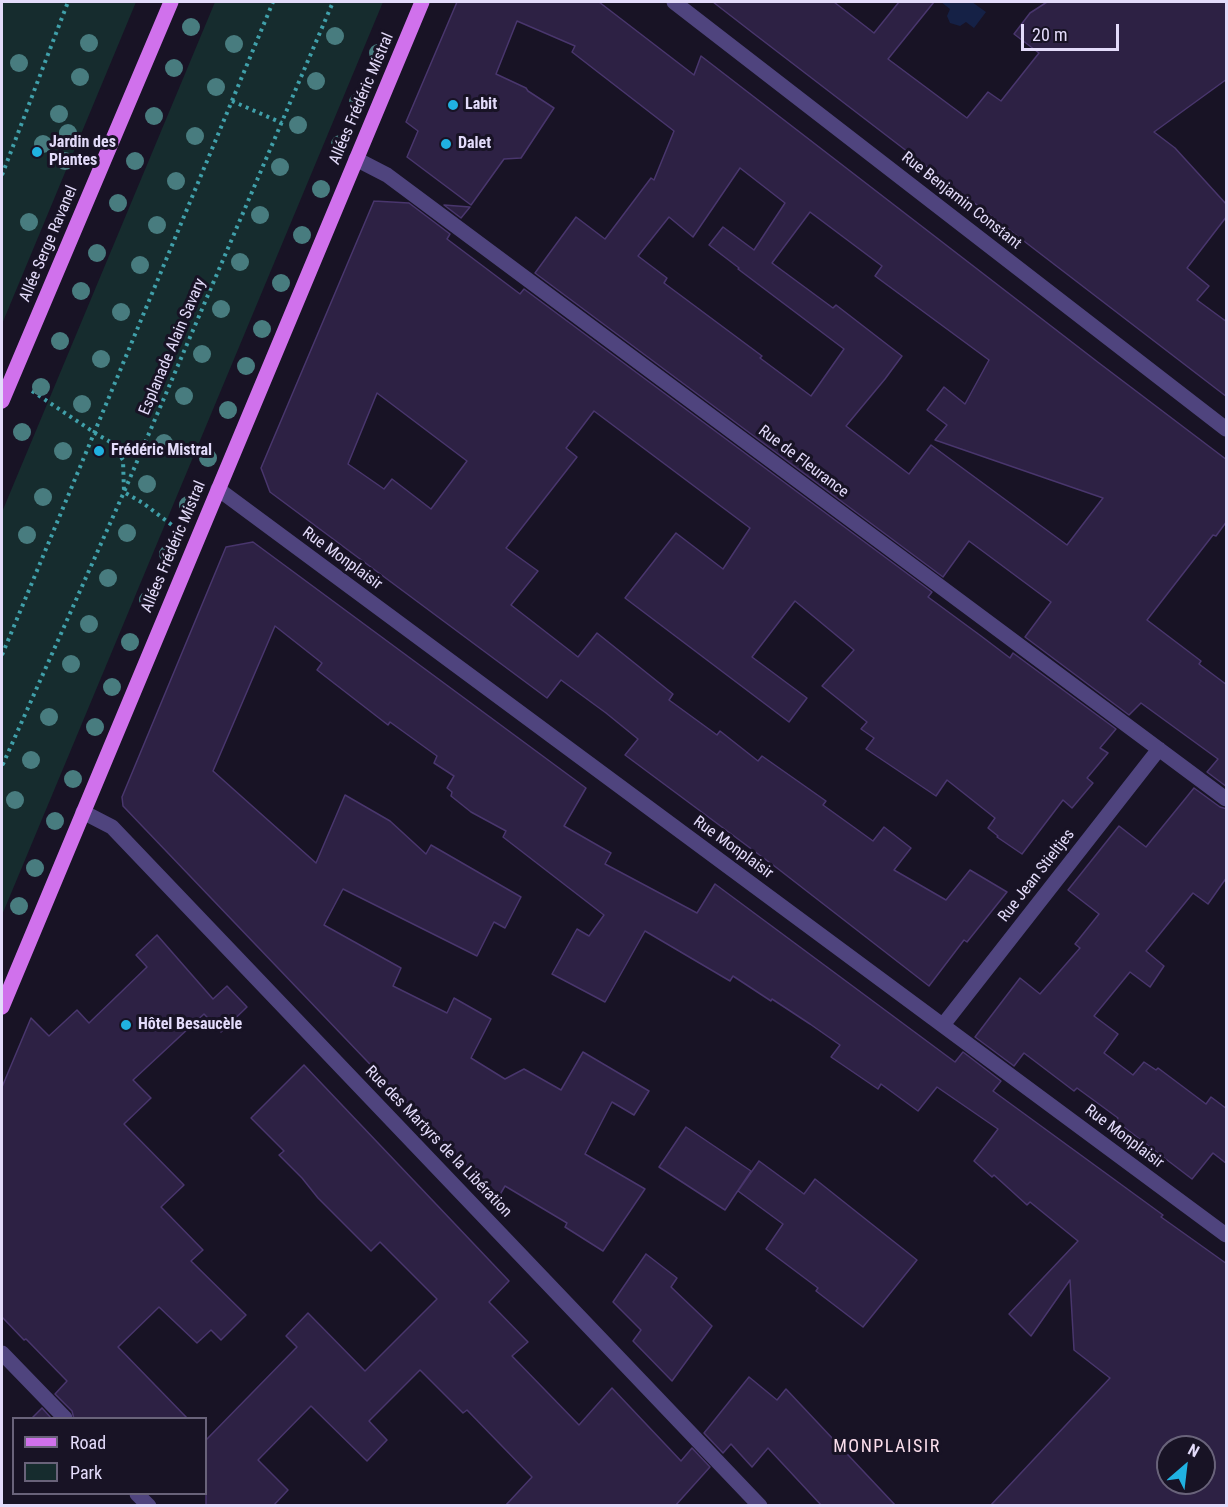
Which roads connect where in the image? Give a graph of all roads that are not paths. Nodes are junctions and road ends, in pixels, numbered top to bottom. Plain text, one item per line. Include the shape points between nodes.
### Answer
1 (171, 2) edge
2 (422, 2) edge
3 (674, 2) edge
4 (356, 159) junction
5 (2, 401) edge
6 (1227, 429) edge
7 (218, 489) junction
8 (1159, 749) junction
9 (1227, 799) edge
10 (83, 812) junction
11 (2, 1007) edge
12 (943, 1025) junction
13 (1227, 1235) edge
14 (2, 1353) edge
15 (63, 1417) edge
16 (138, 1495) edge
17 (149, 1506) edge
18 (760, 1506) edge

1 - 5 main road, Allée Serge Ravanel
2 - 4 main road, Allées Frédéric Mistral
3 - 6 street, Rue Benjamin Constant
4 - 7 main road, Allées Frédéric Mistral
4 - 8 street, Rue de Fleurance via 387,175
7 - 10 main road, Allées Frédéric Mistral
7 - 12 street, Rue Monplaisir
8 - 9 street, Rue de Fleurance
8 - 12 street, Rue Jean Stieltjes
10 - 11 main road, Allées Frédéric Mistral
10 - 18 street, Rue des Martyrs de la Libération via 112,827
12 - 13 street, Rue Monplaisir
14 - 15 street
16 - 17 street

